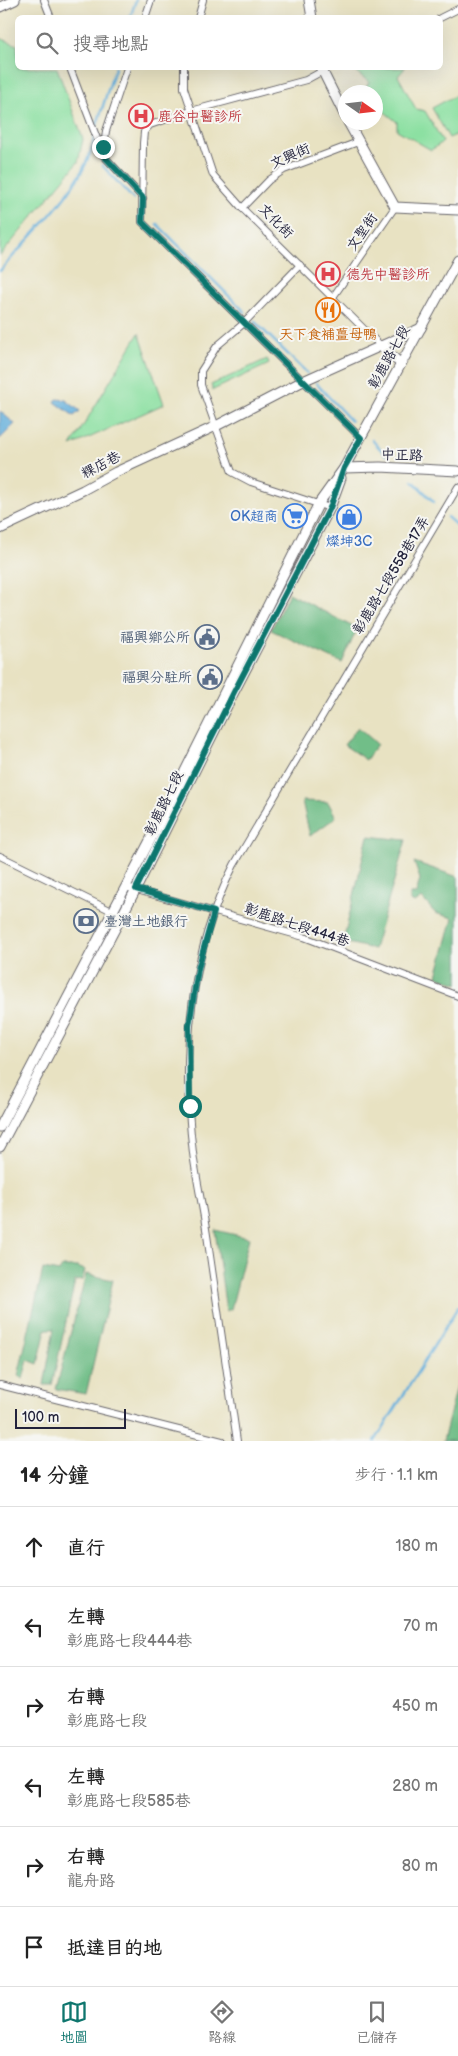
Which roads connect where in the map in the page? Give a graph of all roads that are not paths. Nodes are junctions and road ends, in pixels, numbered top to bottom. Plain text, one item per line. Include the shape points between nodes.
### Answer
1 (15, 0) edge
2 (44, 0) edge
3 (151, 0) edge
4 (203, 0) edge
5 (309, 0) edge
6 (0, 7) edge
7 (458, 9) edge
8 (50, 15) edge
9 (146, 15) edge
10 (199, 15) edge
11 (312, 15) edge
12 (443, 16) edge
13 (71, 70) edge
14 (126, 70) edge
15 (184, 70) edge
16 (322, 70) edge
17 (324, 70) edge
18 (338, 100) edge
19 (191, 111) junction
20 (352, 130) edge
21 (358, 142) junction
22 (103, 155) junction
23 (143, 198) junction
24 (395, 207) junction
25 (242, 208) junction
26 (458, 210) edge
27 (458, 260) edge
28 (300, 265) junction
29 (333, 297) junction
30 (243, 324) junction
31 (421, 328) junction
32 (381, 346) junction
33 (401, 364) junction
34 (303, 382) junction
35 (216, 426) junction
36 (361, 438) junction
37 (344, 468) junction
38 (458, 471) edge
39 (458, 487) edge
40 (319, 503) junction
41 (330, 508) junction
42 (0, 529) edge
43 (0, 856) edge
44 (126, 887) junction
45 (136, 889) junction
46 (114, 911) junction
47 (214, 912) junction
48 (122, 916) junction
49 (458, 996) edge
50 (0, 1127) edge
51 (0, 1147) edge
52 (0, 1385) edge
53 (222, 1441) edge
54 (237, 1441) edge

1 - 6 main road
2 - 8 street
3 - 9 street
4 - 10 street
5 - 11 main road
7 - 12 street
13 - 22 street
14 - 22 street via 106,131
15 - 19 street, 文化街 via 184,88
16 - 19 street via 306,80
17 - 18 main road
19 - 23 street via 150,125 144,132
19 - 25 street, 文化街 via 213,175
20 - 21 main road
21 - 24 main road
21 - 25 street, 文興街 via 284,170 269,180
22 - 23 street
23 - 30 street via 142,222
24 - 26 main road
24 - 29 street, 文聖街
25 - 28 street, 文化街
27 - 31 main road, 彰鹿路七段
28 - 29 street, 文化街
28 - 30 street
29 - 32 street, 文化街
30 - 34 street
30 - 35 street via 218,346 201,371 201,385
31 - 32 main road, 粿店巷
31 - 33 main road, 彰鹿路七段
32 - 33 main road, 文化街
32 - 34 main road, 粿店巷
33 - 36 main road, 彰鹿路七段
34 - 35 main road, 粿店巷
34 - 36 street
35 - 40 street via 232,472
35 - 42 main road, 粿店巷
36 - 37 main road, 彰鹿路七段
37 - 38 main road, 中正路
37 - 40 main road, 彰鹿路七段
37 - 41 main road, 彰鹿路七段
39 - 47 street, 彰鹿路七段558巷17弄 via 240,856
40 - 41 street
40 - 44 main road, 彰鹿路七段
41 - 45 main road, 彰鹿路七段
43 - 46 street
44 - 45 street, 彰鹿路七段444巷
44 - 46 main road, 彰鹿路七段
45 - 47 street, 彰鹿路七段444巷
45 - 48 main road, 彰鹿路七段
46 - 48 street
46 - 50 main road, 彰鹿路七段
47 - 49 street, 彰鹿路七段444巷 via 304,937
47 - 54 street, 彰鹿路七段558巷17弄 via 198,969 189,1026 190,1106 194,1153
48 - 51 main road, 彰鹿路七段
52 - 53 street

